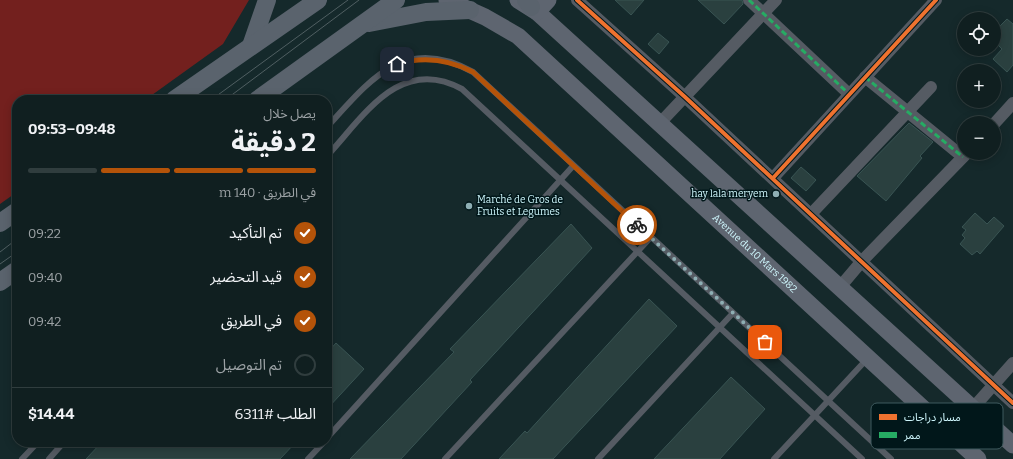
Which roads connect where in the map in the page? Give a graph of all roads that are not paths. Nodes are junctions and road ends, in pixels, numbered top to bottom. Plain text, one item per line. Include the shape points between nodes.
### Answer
1 (267, 0) edge
2 (318, 0) edge
3 (396, 0) edge
4 (448, 0) edge
5 (577, 0) edge
6 (749, 0) edge
7 (776, 0) edge
8 (936, 0) edge
9 (532, 4) edge
10 (470, 10) junction
11 (763, 14) junction
12 (363, 25) junction
13 (251, 46) junction
14 (866, 77) junction
15 (930, 87) dead end
16 (849, 94) junction
17 (181, 95) edge
18 (264, 95) edge
19 (685, 97) junction
20 (1013, 103) edge
21 (908, 111) junction
22 (1001, 116) edge
23 (332, 121) edge
24 (660, 123) junction
25 (957, 149) edge
26 (332, 151) edge
27 (960, 160) edge
28 (573, 166) junction
29 (773, 178) junction
30 (560, 181) junction
31 (812, 214) junction
32 (12, 215) edge
33 (0, 223) edge
34 (651, 237) junction
35 (637, 252) junction
36 (862, 261) junction
37 (12, 274) edge
38 (0, 282) edge
39 (840, 288) junction
40 (733, 313) junction
41 (720, 327) junction
42 (868, 358) junction
43 (1013, 363) edge
44 (993, 385) junction
45 (828, 401) junction
46 (917, 403) edge
47 (966, 403) edge
48 (977, 403) edge
49 (1013, 403) edge
50 (815, 415) junction
51 (332, 432) edge
52 (1003, 435) edge
53 (871, 441) edge
54 (1013, 444) edge
55 (33, 447) edge
56 (60, 447) edge
57 (319, 447) edge
58 (880, 449) edge
59 (967, 449) edge
60 (22, 459) edge
61 (49, 459) edge
62 (308, 459) edge
63 (445, 459) edge
64 (598, 459) edge
65 (774, 459) edge
66 (862, 459) edge
67 (891, 459) edge
68 (978, 459) edge

1 - 13 main road
2 - 13 main road
3 - 12 main road
4 - 10 main road, Avenue du 10 Mars 1982
5 - 19 street
6 - 11 street
7 - 11 street
8 - 14 street
9 - 24 main road
10 - 12 main road via 419,13
10 - 42 main road, Avenue du 10 Mars 1982 via 518,36
11 - 16 street
11 - 19 street
12 - 18 main road
13 - 17 main road
14 - 16 street
14 - 21 street
15 - 21 street
16 - 29 street
19 - 24 street
19 - 29 street
20 - 22 street
21 - 25 street
21 - 31 street
23 - 28 lane via 366,84 385,69 409,61 434,59 461,66 478,77
24 - 39 main road
26 - 30 lane via 387,92 413,80 433,79 453,84 470,95
27 - 36 street
28 - 30 lane
28 - 34 lane
29 - 31 street
30 - 35 lane
30 - 51 lane
31 - 36 street
32 - 33 main road
34 - 35 lane
34 - 40 lane
35 - 41 lane
35 - 63 lane
36 - 39 street
36 - 44 street
37 - 38 main road
39 - 47 main road
40 - 41 lane
40 - 45 lane
41 - 50 lane
41 - 64 lane
42 - 45 lane
42 - 46 main road, Avenue du 10 Mars 1982
43 - 44 street
44 - 48 street
44 - 49 street
45 - 50 lane
45 - 53 lane
50 - 65 lane
50 - 66 lane
52 - 54 main road
55 - 60 lane
56 - 61 lane
57 - 62 lane
58 - 67 lane
59 - 68 main road, Avenue du 10 Mars 1982

